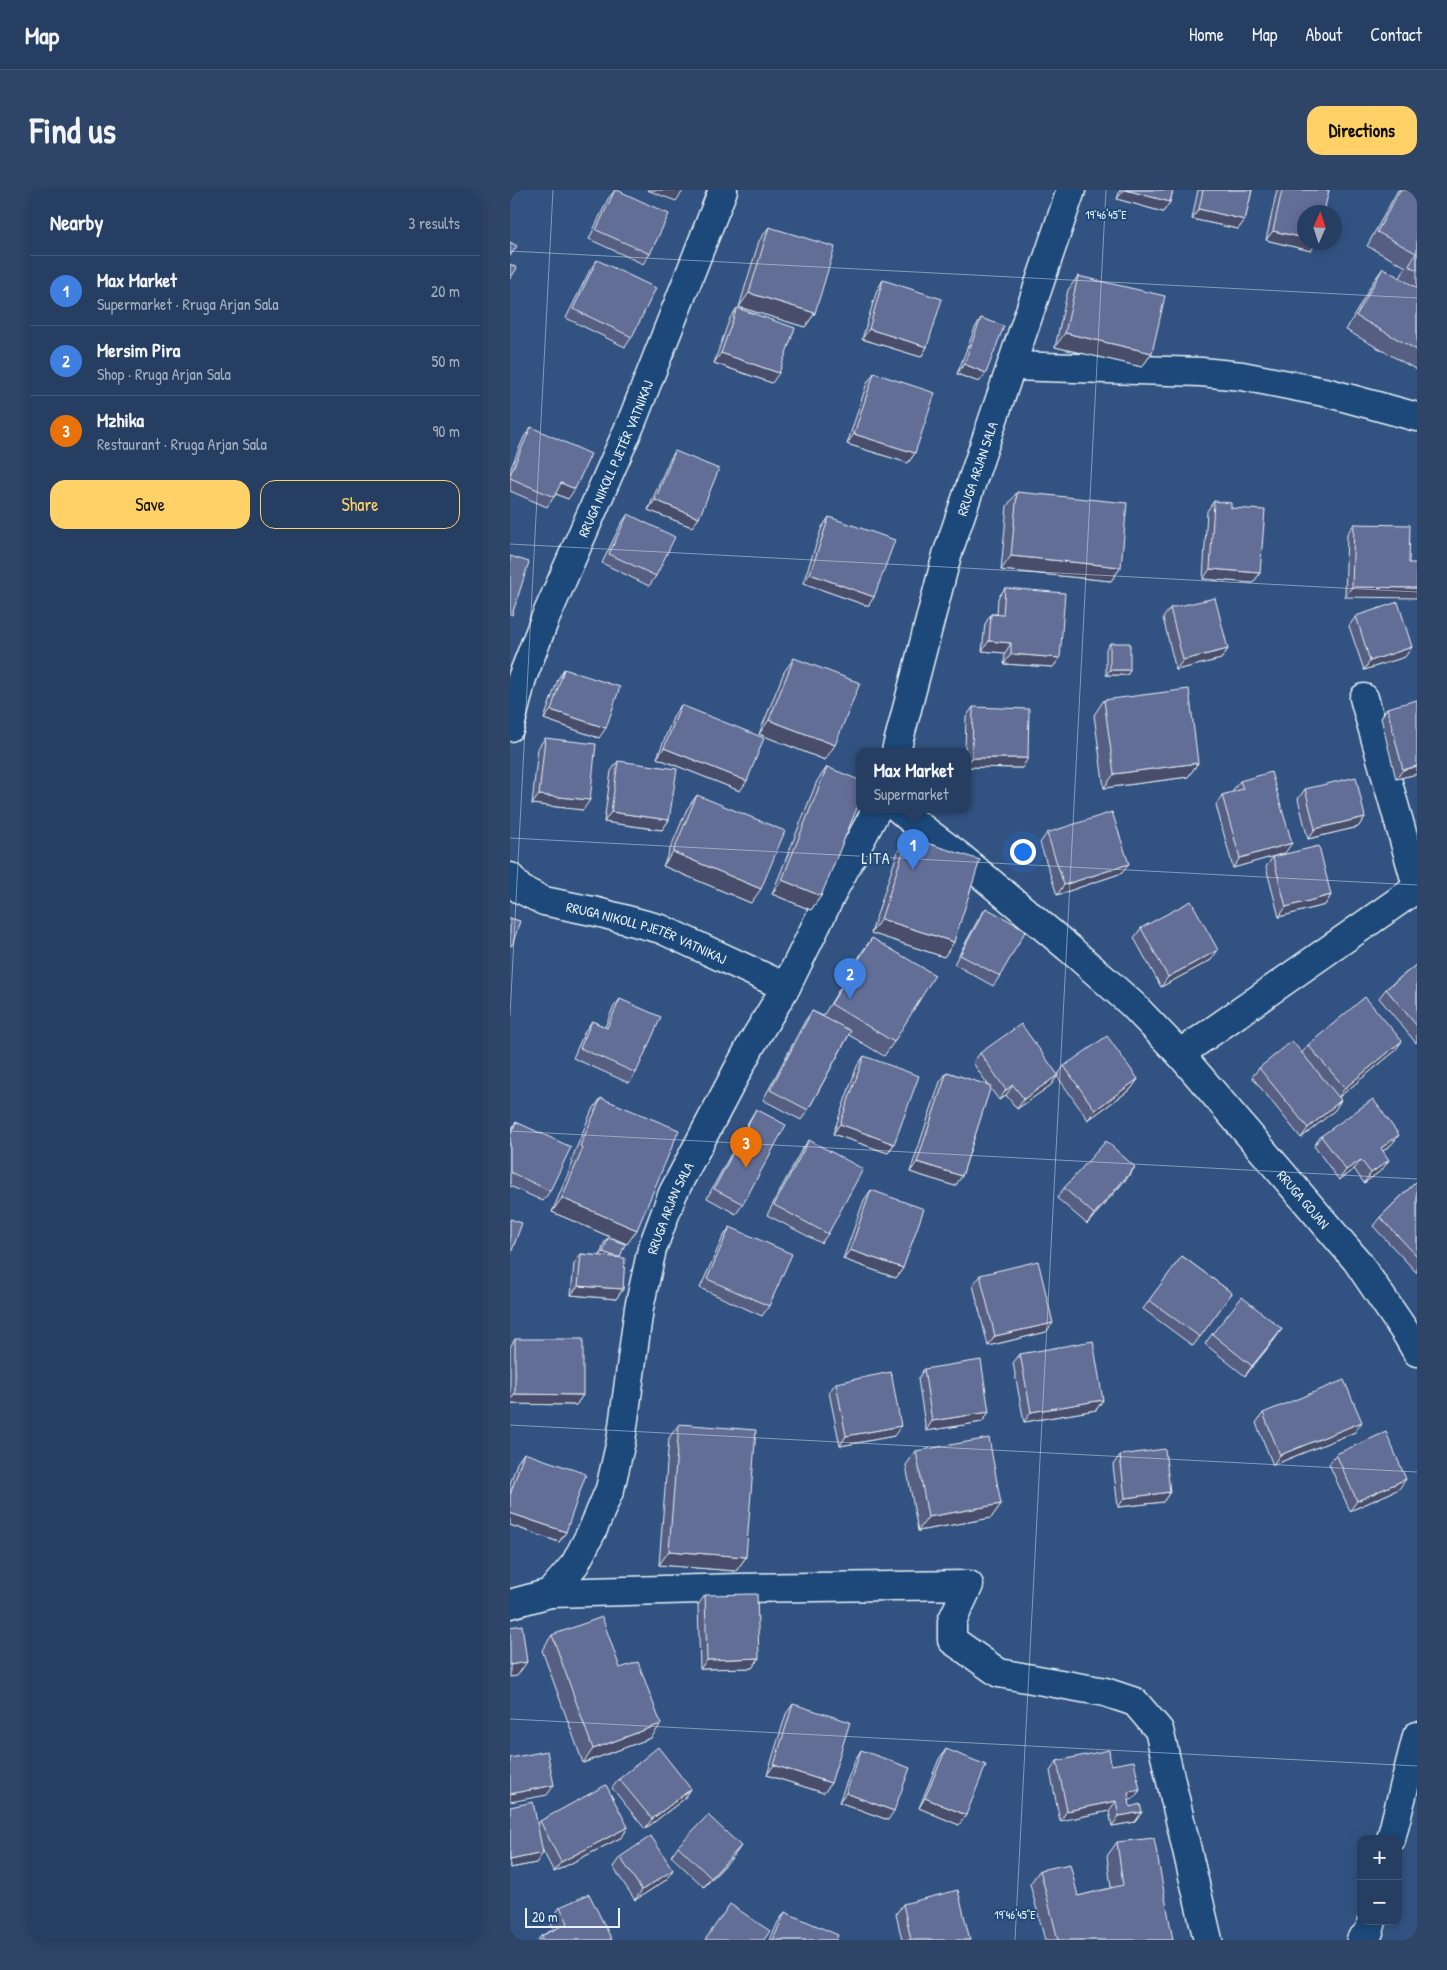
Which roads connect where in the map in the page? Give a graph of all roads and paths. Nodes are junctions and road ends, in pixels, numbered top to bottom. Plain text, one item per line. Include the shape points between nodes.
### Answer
1 (723, 190) edge
2 (1072, 190) edge
3 (1012, 366) junction
4 (1417, 417) edge
5 (1364, 698) dead end
6 (510, 727) edge
7 (897, 748) edge
8 (875, 813) edge
9 (904, 813) edge
10 (510, 877) edge
11 (1417, 887) edge
12 (786, 987) junction
13 (1180, 1054) junction
14 (1417, 1352) edge
15 (550, 1593) junction
16 (510, 1604) edge
17 (1417, 1736) edge
18 (1392, 1835) edge
19 (1371, 1925) edge
20 (1208, 1940) edge
21 (1361, 1940) edge

1 - 6 street, RRUGA NIKOLL PJETËR VATNIKAJ via 632,421 545,619 522,678
2 - 3 street, RRUGA ARJAN SALA
3 - 4 street via 1242,376 1329,393
3 - 7 street, RRUGA ARJAN SALA via 947,555
5 - 11 street
8 - 12 street, RRUGA ARJAN SALA
9 - 13 street, RRUGA GOJAN via 1070,949 1133,1005
10 - 12 street, RRUGA NIKOLL PJETËR VATNIKAJ via 520,889 544,901 661,929
11 - 13 street
12 - 15 street, RRUGA ARJAN SALA via 751,1045 673,1193 652,1249 639,1308 621,1441 610,1489 575,1564
13 - 14 street, RRUGA GOJAN via 1357,1261
15 - 16 street
15 - 20 street via 969,1585 952,1621 952,1640 999,1673 1104,1692 1135,1702 1159,1730
17 - 18 street
19 - 21 street

